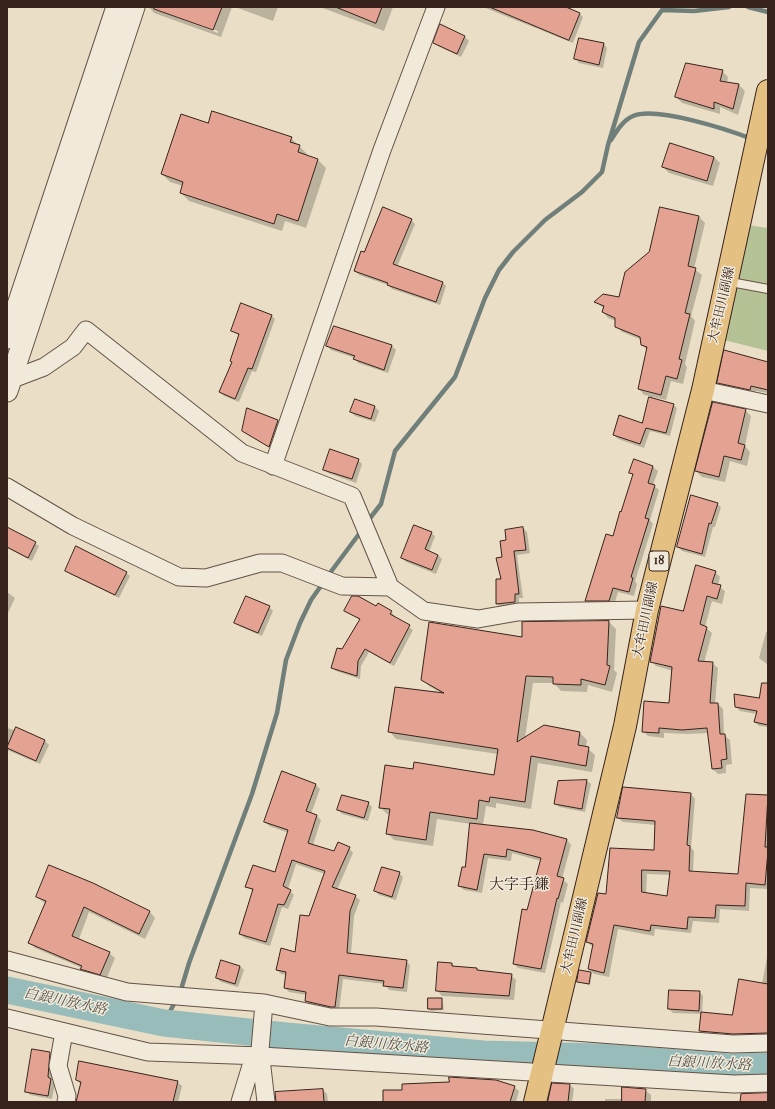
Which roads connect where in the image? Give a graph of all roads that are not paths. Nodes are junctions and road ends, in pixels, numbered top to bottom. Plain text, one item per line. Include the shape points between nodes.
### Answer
1 (117, 7) edge
2 (134, 7) edge
3 (436, 7) edge
4 (768, 92) edge
5 (736, 283) dead end
6 (768, 289) edge
7 (7, 338) edge
8 (8, 384) edge
9 (703, 390) junction
10 (768, 404) edge
11 (273, 466) junction
12 (7, 488) edge
13 (390, 587) junction
14 (647, 610) junction
15 (7, 960) edge
16 (263, 1007) junction
17 (7, 1018) edge
18 (64, 1032) junction
19 (552, 1033) junction
20 (768, 1043) edge
21 (258, 1054) junction
22 (542, 1072) junction
23 (768, 1083) edge
24 (66, 1102) edge
25 (240, 1102) edge
26 (266, 1102) edge
27 (535, 1102) edge

1 - 7 street
2 - 8 street
3 - 11 street via 382,150
4 - 9 main road, 大牟田川副線 / 18
5 - 6 lane
8 - 11 street via 44,367 72,347 86,330 242,453
9 - 10 street
9 - 14 main road, 大牟田川副線 / 18
11 - 13 street via 352,496
12 - 13 street via 73,526 179,577 206,578 260,563 282,563 342,586
13 - 14 street via 424,611 478,619 518,612
14 - 19 main road, 大牟田川副線 / 18 via 625,726
15 - 16 street via 127,992
16 - 19 street via 330,1017 376,1017
16 - 21 street
17 - 18 street
18 - 21 street via 148,1052
18 - 24 street via 58,1066 67,1096
19 - 20 street via 734,1044
19 - 22 main road, 大牟田川副線 / 18
21 - 22 street
21 - 25 street
21 - 26 street
22 - 23 street via 734,1084
22 - 27 main road, 大牟田川副線 / 18

